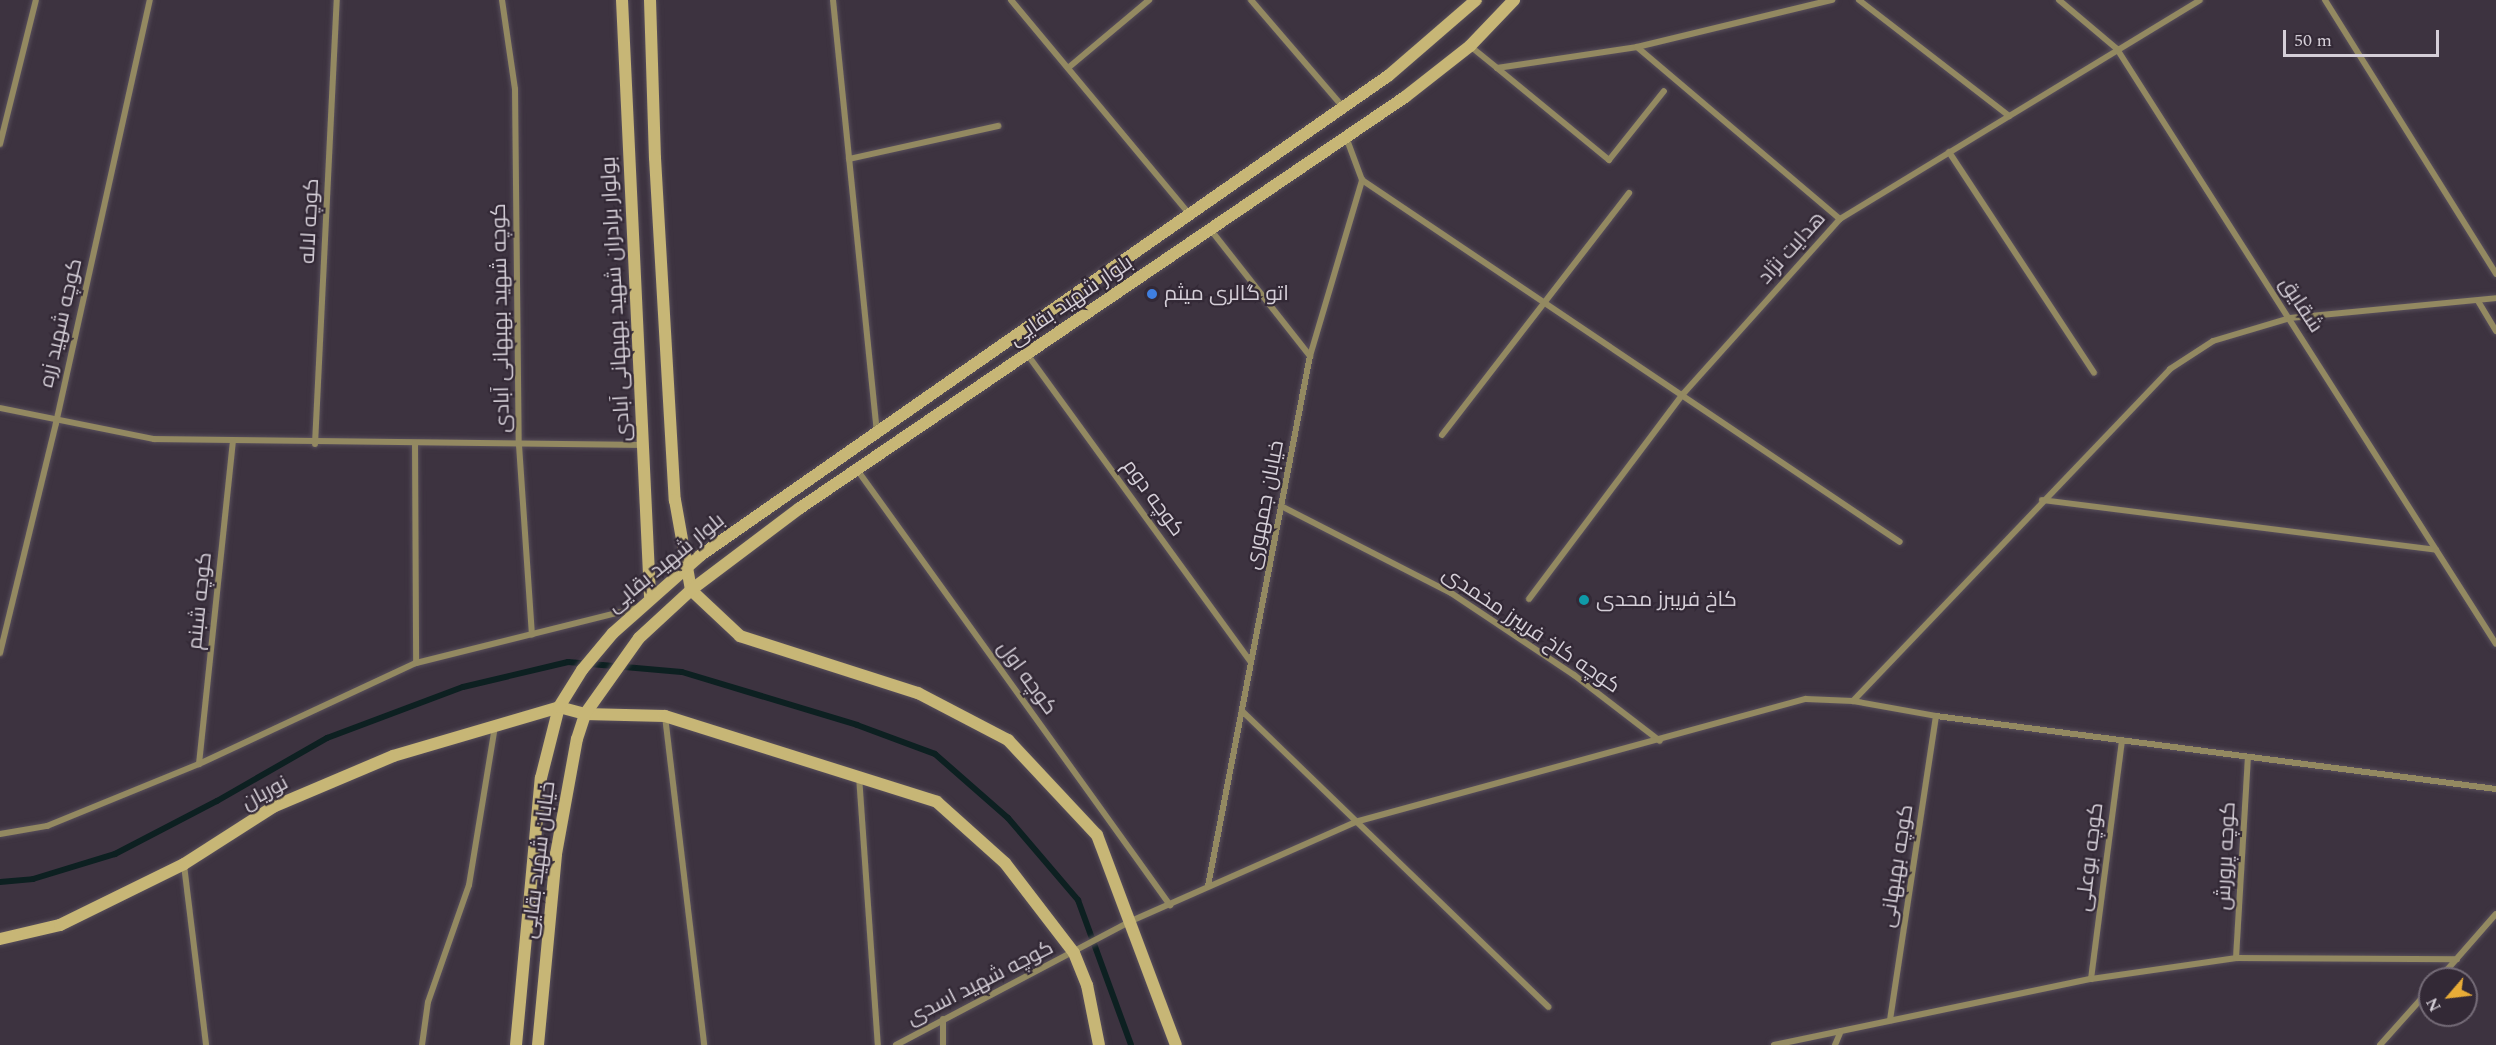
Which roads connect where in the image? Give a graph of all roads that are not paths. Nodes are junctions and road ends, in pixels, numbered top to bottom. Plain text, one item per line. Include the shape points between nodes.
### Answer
1 (36, 0) edge
2 (150, 0) edge
3 (337, 0) edge
4 (502, 0) edge
5 (622, 0) edge
6 (650, 0) edge
7 (833, 0) edge
8 (1011, 0) edge
9 (1149, 0) edge
10 (1251, 0) edge
11 (1476, 0) edge
12 (1514, 0) edge
13 (1833, 0) edge
14 (1859, 0) edge
15 (2059, 0) edge
16 (2200, 0) edge
17 (2325, 0) edge
18 (1470, 46) junction
19 (1637, 47) junction
20 (2117, 49) junction
21 (1497, 68) junction
22 (1068, 69) junction
23 (1664, 92) dead end
24 (1343, 108) junction
25 (2009, 116) junction
26 (998, 126) dead end
27 (1346, 136) junction
28 (0, 144) edge
29 (1950, 152) junction
30 (849, 159) junction
31 (1362, 180) junction
32 (1629, 193) dead end
33 (1190, 216) junction
34 (1840, 219) junction
35 (1210, 229) junction
36 (2496, 274) edge
37 (2496, 298) edge
38 (1546, 300) junction
39 (2478, 301) junction
40 (2290, 318) junction
41 (2496, 331) edge
42 (1027, 354) junction
43 (1310, 356) junction
44 (2094, 373) dead end
45 (1683, 394) junction
46 (0, 408) edge
47 (56, 423) junction
48 (876, 431) junction
49 (1442, 435) dead end
50 (233, 441) junction
51 (415, 443) junction
52 (315, 444) junction
53 (519, 445) junction
54 (643, 445) junction
55 (858, 471) junction
56 (2042, 500) junction
57 (1281, 506) junction
58 (1900, 542) dead end
59 (2436, 550) junction
60 (686, 567) junction
61 (691, 590) junction
62 (650, 596) junction
63 (1529, 599) dead end
64 (638, 608) junction
65 (532, 635) junction
66 (2496, 644) edge
67 (0, 653) edge
68 (1251, 662) junction
69 (416, 663) junction
70 (602, 687) joint
71 (1853, 701) junction
72 (560, 707) junction
73 (1242, 711) junction
74 (585, 714) junction
75 (665, 716) junction
76 (1936, 716) junction
77 (495, 726) junction
78 (2122, 740) junction
79 (1660, 741) junction
80 (2248, 757) junction
81 (199, 764) junction
82 (859, 775) junction
83 (2496, 789) edge
84 (1355, 822) junction
85 (0, 834) edge
86 (184, 864) junction
87 (1208, 886) junction
88 (1170, 905) junction
89 (2496, 915) edge
90 (1131, 921) junction
91 (0, 939) edge
92 (1077, 952) junction
93 (2236, 958) junction
94 (2457, 959) junction
95 (2450, 967) edge
96 (2091, 979) junction
97 (2418, 1002) edge
98 (1548, 1007) dead end
99 (943, 1019) junction
100 (1890, 1020) junction
101 (1841, 1031) junction
102 (1097, 1042) edge
103 (206, 1045) edge
104 (422, 1045) edge
105 (516, 1045) edge
106 (538, 1045) edge
107 (704, 1045) edge
108 (878, 1045) edge
109 (896, 1045) edge
110 (943, 1045) edge
111 (1176, 1045) edge
112 (1774, 1045) edge
113 (1835, 1045) edge
114 (2380, 1045) edge

1 - 28 street
2 - 47 street, کوچه شهید زره
3 - 52 street, کوچه لاله
4 - 53 street, کوچه شهید بهبهانی آبادی via 515,89
5 - 54 main road, بولوار برادران شهید بهبهانی آبادی
6 - 60 main road via 674,489
7 - 30 street
8 - 22 street
9 - 22 street
10 - 24 street
11 - 24 main road, بلوار شهید بقایی via 1388,76
12 - 18 main road, بلوار شهید بقایی
13 - 19 street
14 - 25 street
15 - 20 street, شقایق
16 - 20 street, هدایت نژاد
17 - 36 street
18 - 21 street
18 - 27 main road, بلوار شهید بقایی
19 - 21 street
19 - 34 street
20 - 25 street, هدایت نژاد
20 - 40 street, شقایق
21 - 23 street via 1609,160
22 - 33 street
24 - 33 main road, بلوار شهید بقایی
25 - 29 street, هدایت نژاد
26 - 30 street
27 - 31 street
27 - 35 main road, بلوار شهید بقایی
29 - 34 street, هدایت نژاد
29 - 44 street
30 - 48 street
31 - 38 street
31 - 43 street, خیابان جمهوری
32 - 38 street
33 - 48 main road, بلوار شهید بقایی
34 - 45 street, هدایت نژاد
35 - 42 main road, بلوار شهید بقایی
35 - 43 street
37 - 39 street
38 - 45 street
38 - 49 street
39 - 40 street
39 - 41 street
40 - 56 street via 2213,341 2170,369
40 - 59 street, شقایق
42 - 55 main road, بلوار شهید بقایی
42 - 68 street, کوچه دوم
43 - 57 street, خیابان جمهوری
45 - 58 street
45 - 63 street, هدایت نژاد
46 - 47 street
47 - 50 street via 154,439
47 - 67 street, کوچه شهید زره
48 - 60 main road, بلوار شهید بقایی
50 - 52 street
50 - 81 street, کوچه شبنم
51 - 52 street
51 - 53 street
51 - 69 street
53 - 54 street
53 - 65 street, کوچه شهید بهبهانی آبادی
54 - 62 main road, بولوار برادران شهید بهبهانی آبادی
55 - 61 main road, بلوار شهید بقایی via 800,508
55 - 88 street, کوچه اول
56 - 59 street
56 - 71 street
57 - 68 street, خیابان جمهوری
57 - 79 street, کوچه کاخ فریبرز مخمدی via 1451,593 1574,675
59 - 66 street, شقایق
60 - 61 main road
60 - 62 main road, بلوار شهید بقایی
61 - 70 main road, بلوار شهید بقایی via 648,630
61 - 90 main road via 740,636 918,693 1008,740 1097,835
62 - 64 main road, بلوار شهید بقایی
64 - 65 street
64 - 72 main road, بلوار شهید بقایی via 582,670
65 - 69 street
68 - 73 street, خیابان جمهوری
69 - 81 street
70 - 74 main road, خیابان شهید بقایی
71 - 76 street, کوچه شهید اسدی
71 - 79 street, کوچه شهید اسدی via 1806,699
72 - 74 main road
72 - 77 main road, نوریان
72 - 105 main road, خیابان شهید بقایی via 541,778
73 - 84 street
73 - 87 street, خیابان جمهوری
74 - 75 main road
74 - 106 main road, خیابان شهید بقایی via 556,854
75 - 82 main road
75 - 107 street
76 - 78 street, کوچه شهید اسدی
76 - 100 street, کوچه بهبهانی
77 - 86 main road, نوریان via 393,756 273,807
77 - 104 street via 469,885 429,1002
78 - 80 street, کوچه شهید اسدی
78 - 96 street, کوچه بوعلی
79 - 84 street, کوچه شهید اسدی
80 - 83 street, کوچه شهید اسدی
80 - 93 street, کوچه پرورش
81 - 85 street via 47,826
82 - 92 main road via 937,802 1005,863
82 - 108 street
84 - 87 street, کوچه شهید اسدی
84 - 98 street
86 - 91 main road, نوریان via 60,925
86 - 103 street
87 - 88 street, کوچه شهید اسدی
88 - 90 street, کوچه شهید اسدی
89 - 94 street
90 - 92 street, کوچه شهید اسدی
90 - 111 main road
92 - 99 street, کوچه شهید اسدی
92 - 102 main road
93 - 94 street
93 - 96 street
94 - 95 street
96 - 100 street
97 - 114 street
99 - 109 street, کوچه شهید اسدی
99 - 110 street
100 - 101 street
101 - 112 street
101 - 113 street

